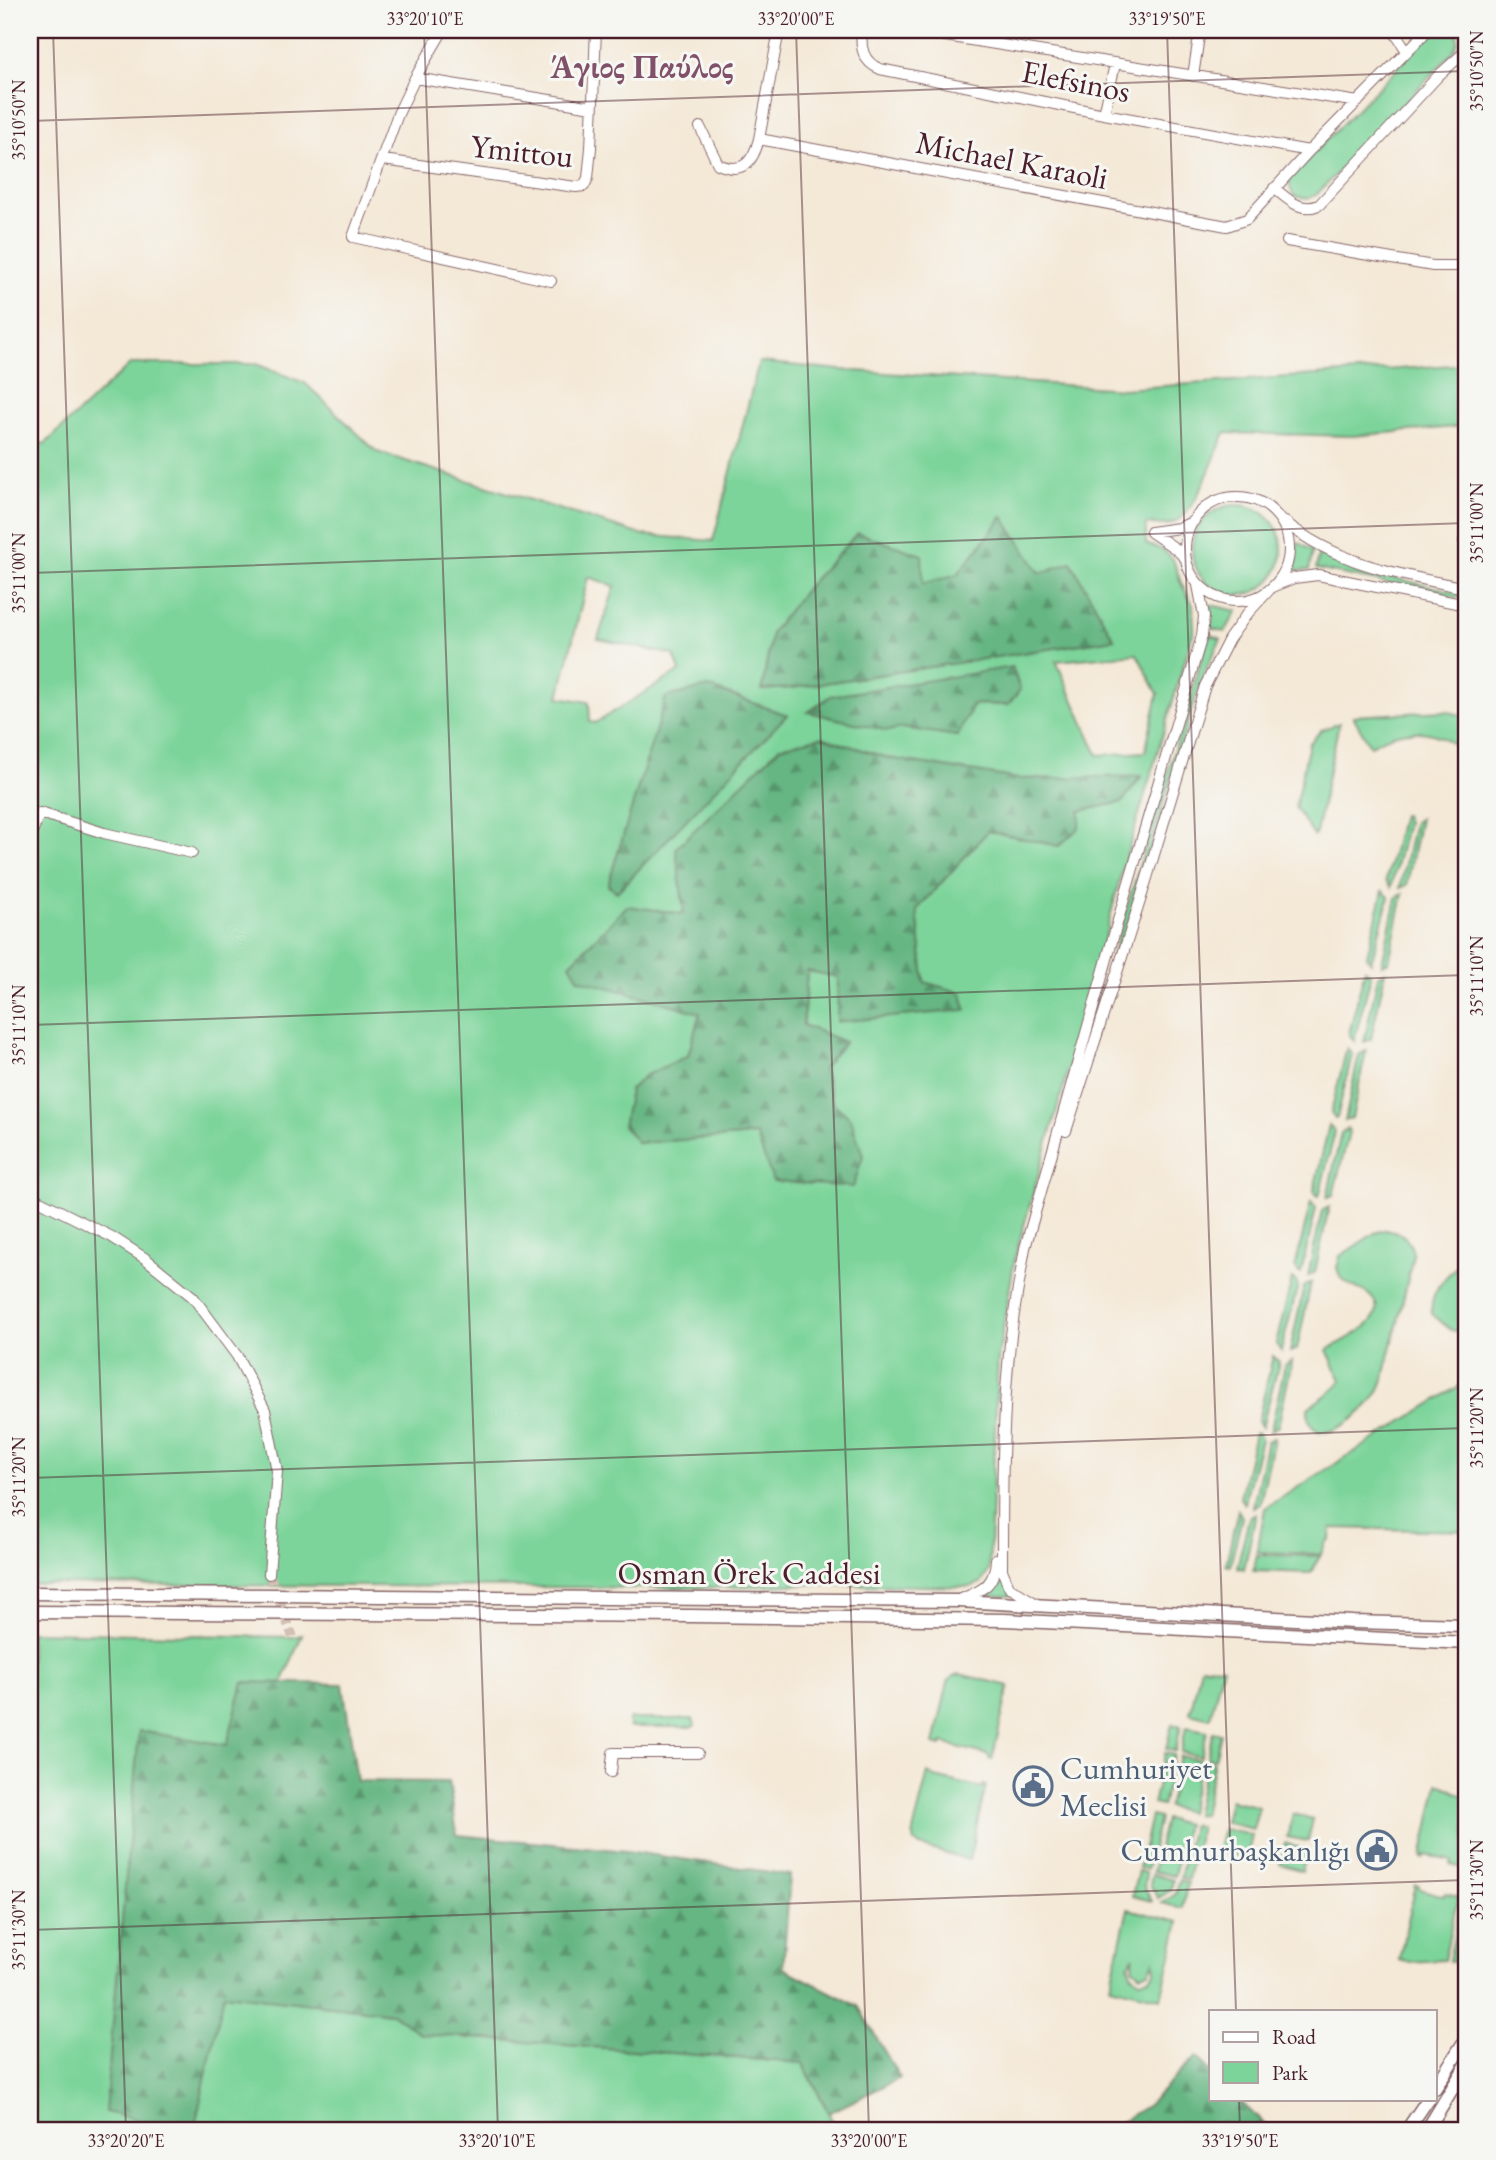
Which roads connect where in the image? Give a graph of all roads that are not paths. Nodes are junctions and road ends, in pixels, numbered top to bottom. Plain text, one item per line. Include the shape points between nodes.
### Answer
1 (443, 30) edge
2 (596, 30) edge
3 (779, 30) edge
4 (862, 30) edge
5 (908, 30) edge
6 (1200, 30) edge
7 (1393, 30) edge
8 (1428, 30) edge
9 (1407, 51) junction
10 (1466, 51) edge
11 (1115, 64) junction
12 (1193, 76) junction
13 (415, 78) junction
14 (1358, 102) junction
15 (592, 107) junction
16 (1104, 114) junction
17 (700, 127) dead end
18 (759, 139) junction
19 (1309, 151) junction
20 (383, 160) junction
21 (1274, 188) junction
22 (1287, 241) dead end
23 (1466, 266) edge
24 (551, 281) dead end
25 (1279, 517) junction
26 (1194, 521) junction
27 (1186, 560) junction
28 (1198, 585) junction
29 (1270, 588) junction
30 (1466, 589) edge
31 (1466, 605) edge
32 (30, 837) edge
33 (192, 853) dead end
34 (30, 1196) edge
35 (1020, 1282) junction
36 (1002, 1475) junction
37 (269, 1574) tunnel mouth
38 (30, 1593) edge
39 (958, 1601) junction
40 (1035, 1603) junction
41 (30, 1612) edge
42 (1466, 1625) edge
43 (1466, 1643) edge
44 (698, 1753) dead end
45 (611, 1772) dead end
46 (1466, 2039) edge
47 (1465, 2072) edge
48 (1436, 2086) edge
49 (1427, 2100) edge
50 (1407, 2130) edge
51 (1427, 2130) edge

1 - 13 street
2 - 15 street, Ymittou
3 - 18 street
4 - 16 street, Elefsinos via 864,55 880,69
5 - 11 street
6 - 12 street
7 - 9 street
8 - 9 street
9 - 14 street
10 - 21 street via 1319,205 1297,206
11 - 12 street
11 - 16 street
12 - 14 street
13 - 15 street
13 - 20 street
14 - 19 street
15 - 20 street, Ymittou via 584,186
16 - 19 street, Elefsinos
17 - 18 street via 718,164 726,167 748,164
18 - 21 street, Michael Karaoli via 1221,226 1239,223 1252,214
19 - 21 street
20 - 24 street via 353,237
22 - 23 street via 1433,266
25 - 26 street via 1262,504 1237,498 1212,504
25 - 29 street via 1288,534 1289,557
25 - 30 street via 1325,548 1366,566
26 - 27 street via 1186,538
26 - 27 street via 1151,532
27 - 28 street
28 - 29 street via 1231,601 1255,598
28 - 35 street via 1204,616 1202,636 1074,1074
29 - 31 street via 1318,575
29 - 35 street via 1229,639 1205,686
32 - 33 street via 40,813
34 - 37 street via 146,1259 193,1297 237,1356 265,1410 277,1471
35 - 36 street via 1009,1352
36 - 39 street via 996,1571 988,1586
36 - 40 street via 1002,1570 1009,1587
38 - 39 main road, Osman Örek Caddesi
39 - 40 main road, Osman Örek Caddesi
40 - 42 main road, Osman Örek Caddesi
41 - 43 main road, Osman Örek Caddesi via 990,1620
44 - 45 street via 613,1753
46 - 48 main road
47 - 51 main road
49 - 50 main road

